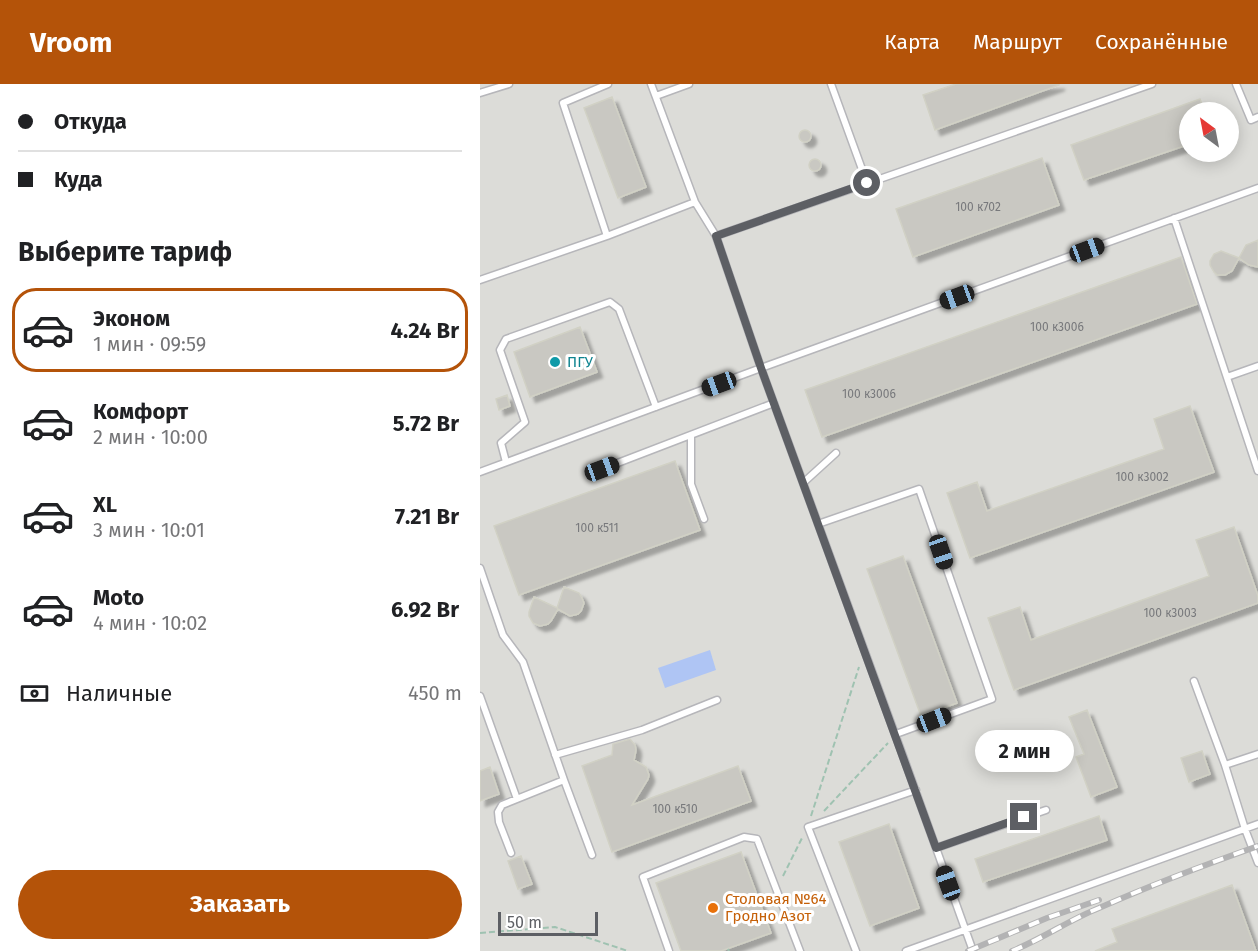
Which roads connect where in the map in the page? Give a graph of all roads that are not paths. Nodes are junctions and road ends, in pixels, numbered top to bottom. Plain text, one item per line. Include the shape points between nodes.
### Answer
1 (509, 84) edge
2 (609, 84) edge
3 (651, 84) edge
4 (689, 84) edge
5 (831, 84) edge
6 (1152, 84) edge
7 (1236, 84) edge
8 (480, 93) edge
9 (656, 96) junction
10 (1258, 117) edge
11 (867, 183) junction
12 (1258, 188) edge
13 (695, 201) junction
14 (1174, 218) junction
15 (607, 236) junction
16 (716, 236) junction
17 (480, 280) edge
18 (1258, 366) edge
19 (761, 368) junction
20 (1227, 377) junction
21 (774, 403) junction
22 (656, 407) junction
23 (691, 435) junction
24 (836, 453) dead end
25 (506, 462) junction
26 (602, 469) dead end
27 (1258, 471) edge
28 (480, 472) edge
29 (803, 483) junction
30 (704, 519) dead end
31 (818, 525) junction
32 (480, 568) edge
33 (1194, 681) dead end
34 (480, 696) edge
35 (717, 700) dead end
36 (896, 734) junction
37 (1258, 754) edge
38 (555, 755) junction
39 (1225, 765) junction
40 (564, 780) junction
41 (916, 790) junction
42 (517, 799) junction
43 (1046, 810) dead end
44 (1258, 824) edge
45 (1245, 829) junction
46 (936, 848) junction
47 (511, 853) dead end
48 (592, 855) dead end
49 (1258, 862) edge
50 (965, 929) junction
51 (669, 951) edge
52 (800, 951) edge
53 (856, 951) edge
54 (906, 951) edge
55 (973, 951) edge

1 - 8 lane
2 - 15 lane via 563,104
3 - 9 lane
4 - 9 lane
5 - 11 lane
6 - 11 lane
7 - 10 lane via 1251,120
9 - 13 lane
11 - 16 lane
12 - 14 lane
13 - 15 lane
13 - 16 lane
14 - 19 lane
14 - 20 lane
15 - 17 lane
16 - 19 lane
18 - 20 lane
19 - 21 lane
19 - 22 lane
20 - 27 lane
21 - 23 lane
21 - 29 lane
22 - 25 lane
22 - 25 lane via 619,309 610,302 506,339 500,350 525,422 501,443
23 - 26 lane
23 - 30 lane via 691,484
24 - 29 lane
25 - 28 lane
29 - 31 lane
31 - 36 lane
31 - 36 lane via 919,489 992,699
32 - 38 lane via 503,635 523,662
33 - 39 lane
34 - 42 lane
35 - 38 lane via 642,730
36 - 41 lane
37 - 39 lane
38 - 40 lane
39 - 45 lane
40 - 42 lane
40 - 48 lane
41 - 46 lane
41 - 53 lane via 808,827
42 - 47 lane via 502,805 498,812
43 - 46 lane
44 - 45 lane
45 - 49 lane
45 - 50 lane
46 - 50 lane
50 - 54 lane
50 - 55 lane
51 - 52 lane via 643,877 744,837 757,839

